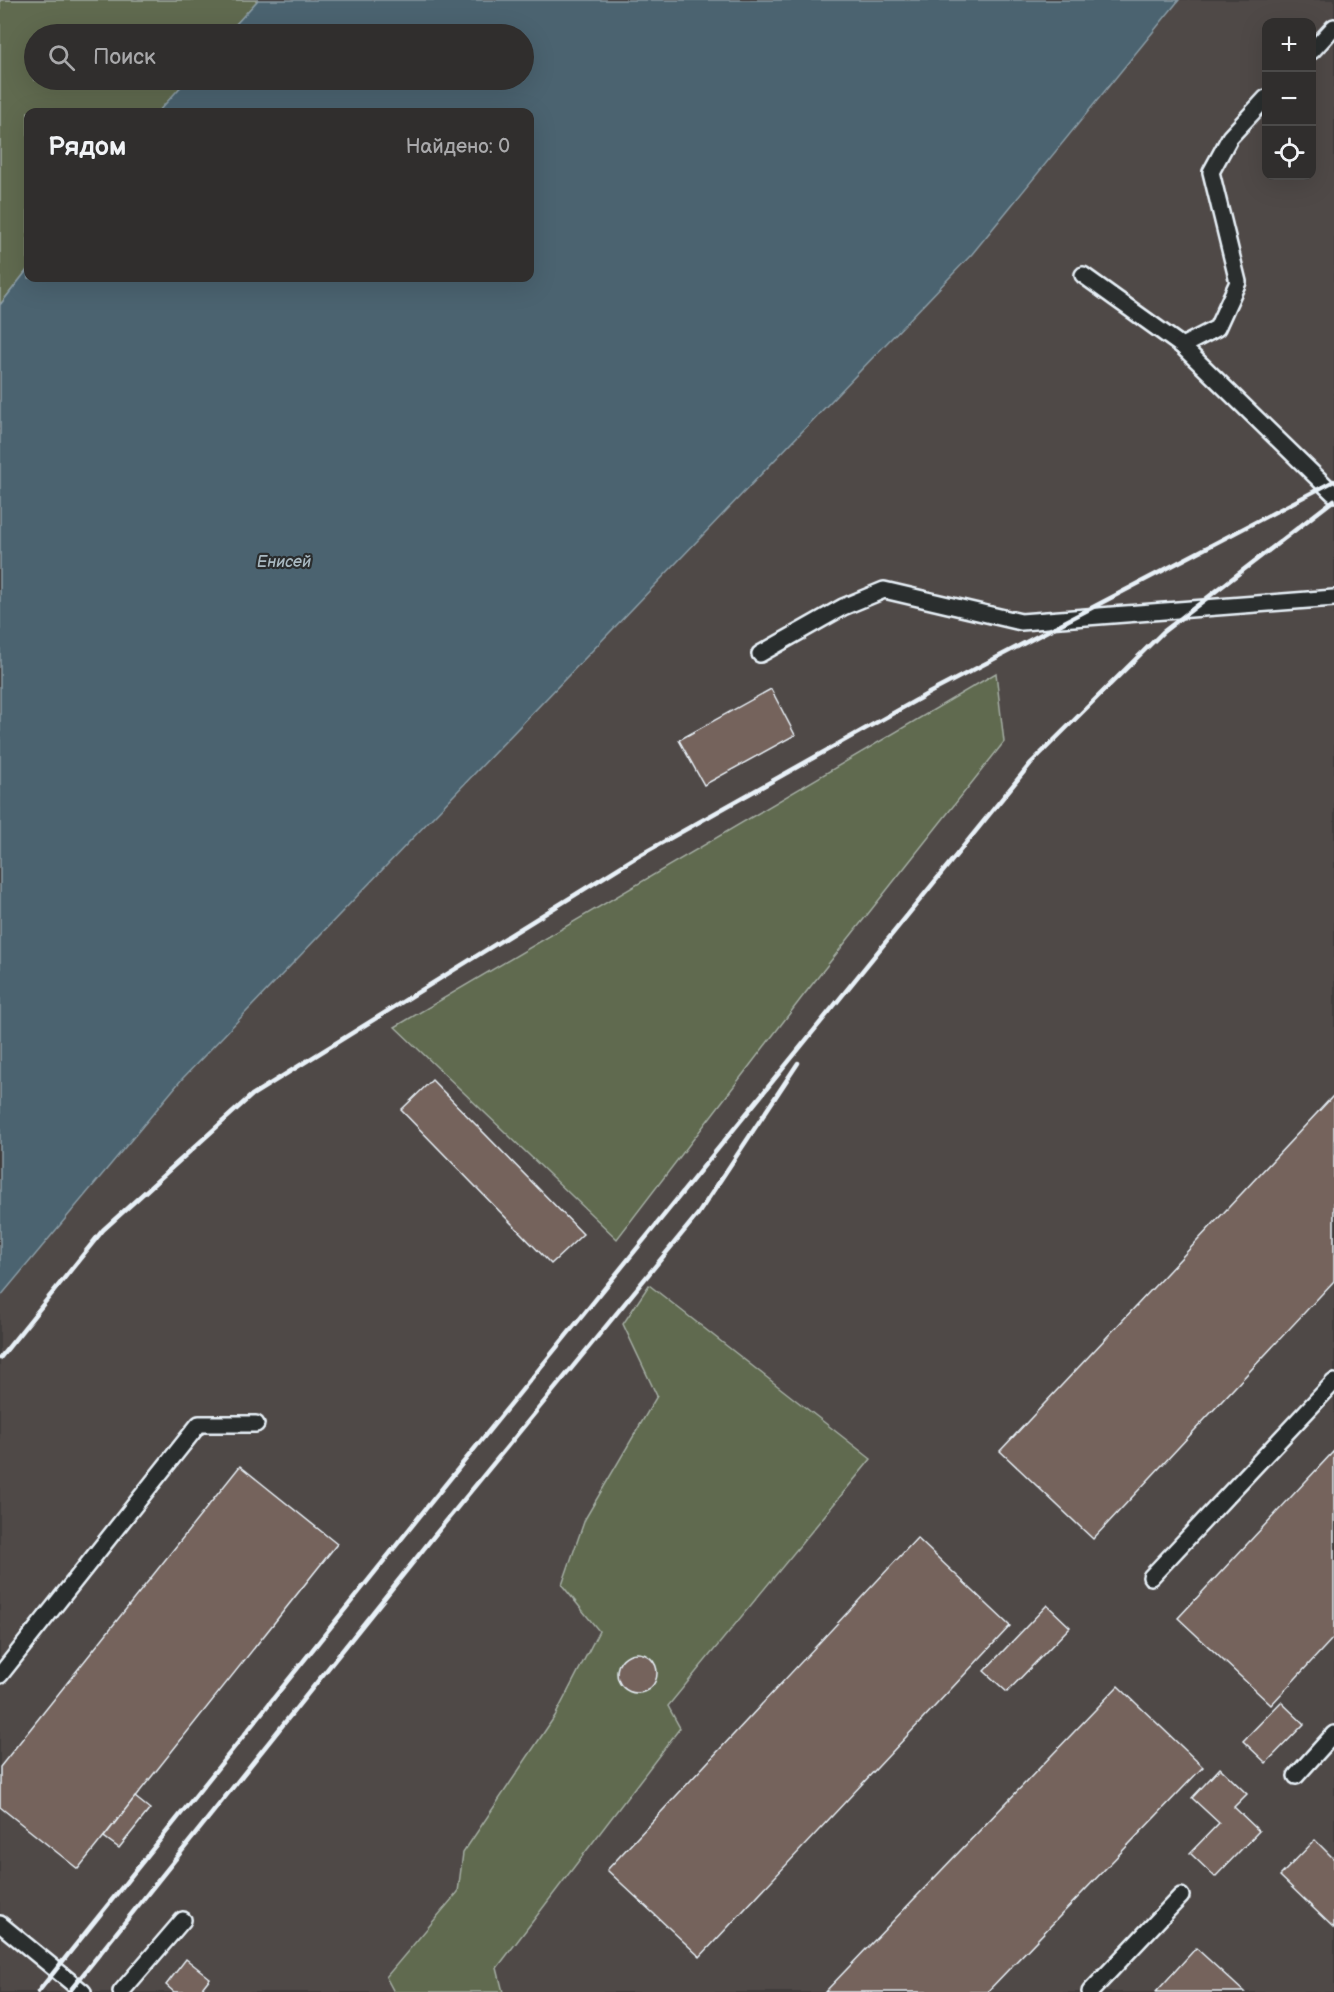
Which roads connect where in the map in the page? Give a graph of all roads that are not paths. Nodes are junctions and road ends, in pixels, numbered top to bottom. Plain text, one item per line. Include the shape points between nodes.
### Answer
1 (1334, 27) edge
2 (1316, 46) edge
3 (1262, 102) edge
4 (1083, 275) dead end
5 (1182, 346) junction
6 (1334, 494) edge
7 (1334, 598) edge
8 (760, 654) dead end
9 (1334, 1382) edge
10 (256, 1424) dead end
11 (1151, 1577) dead end
12 (0, 1675) edge
13 (1334, 1734) edge
14 (1296, 1776) dead end
15 (1181, 1896) dead end
16 (183, 1920) dead end
17 (0, 1924) edge
18 (82, 1992) edge
19 (121, 1992) edge
20 (1090, 1992) edge

1 - 2 lane
3 - 5 lane via 1230,137 1211,172 1238,282 1217,328
4 - 5 lane
5 - 6 lane
7 - 8 lane via 1021,622 884,590 843,607
9 - 11 lane
10 - 12 lane via 199,1424
13 - 14 lane
15 - 20 lane
16 - 19 lane
17 - 18 lane

